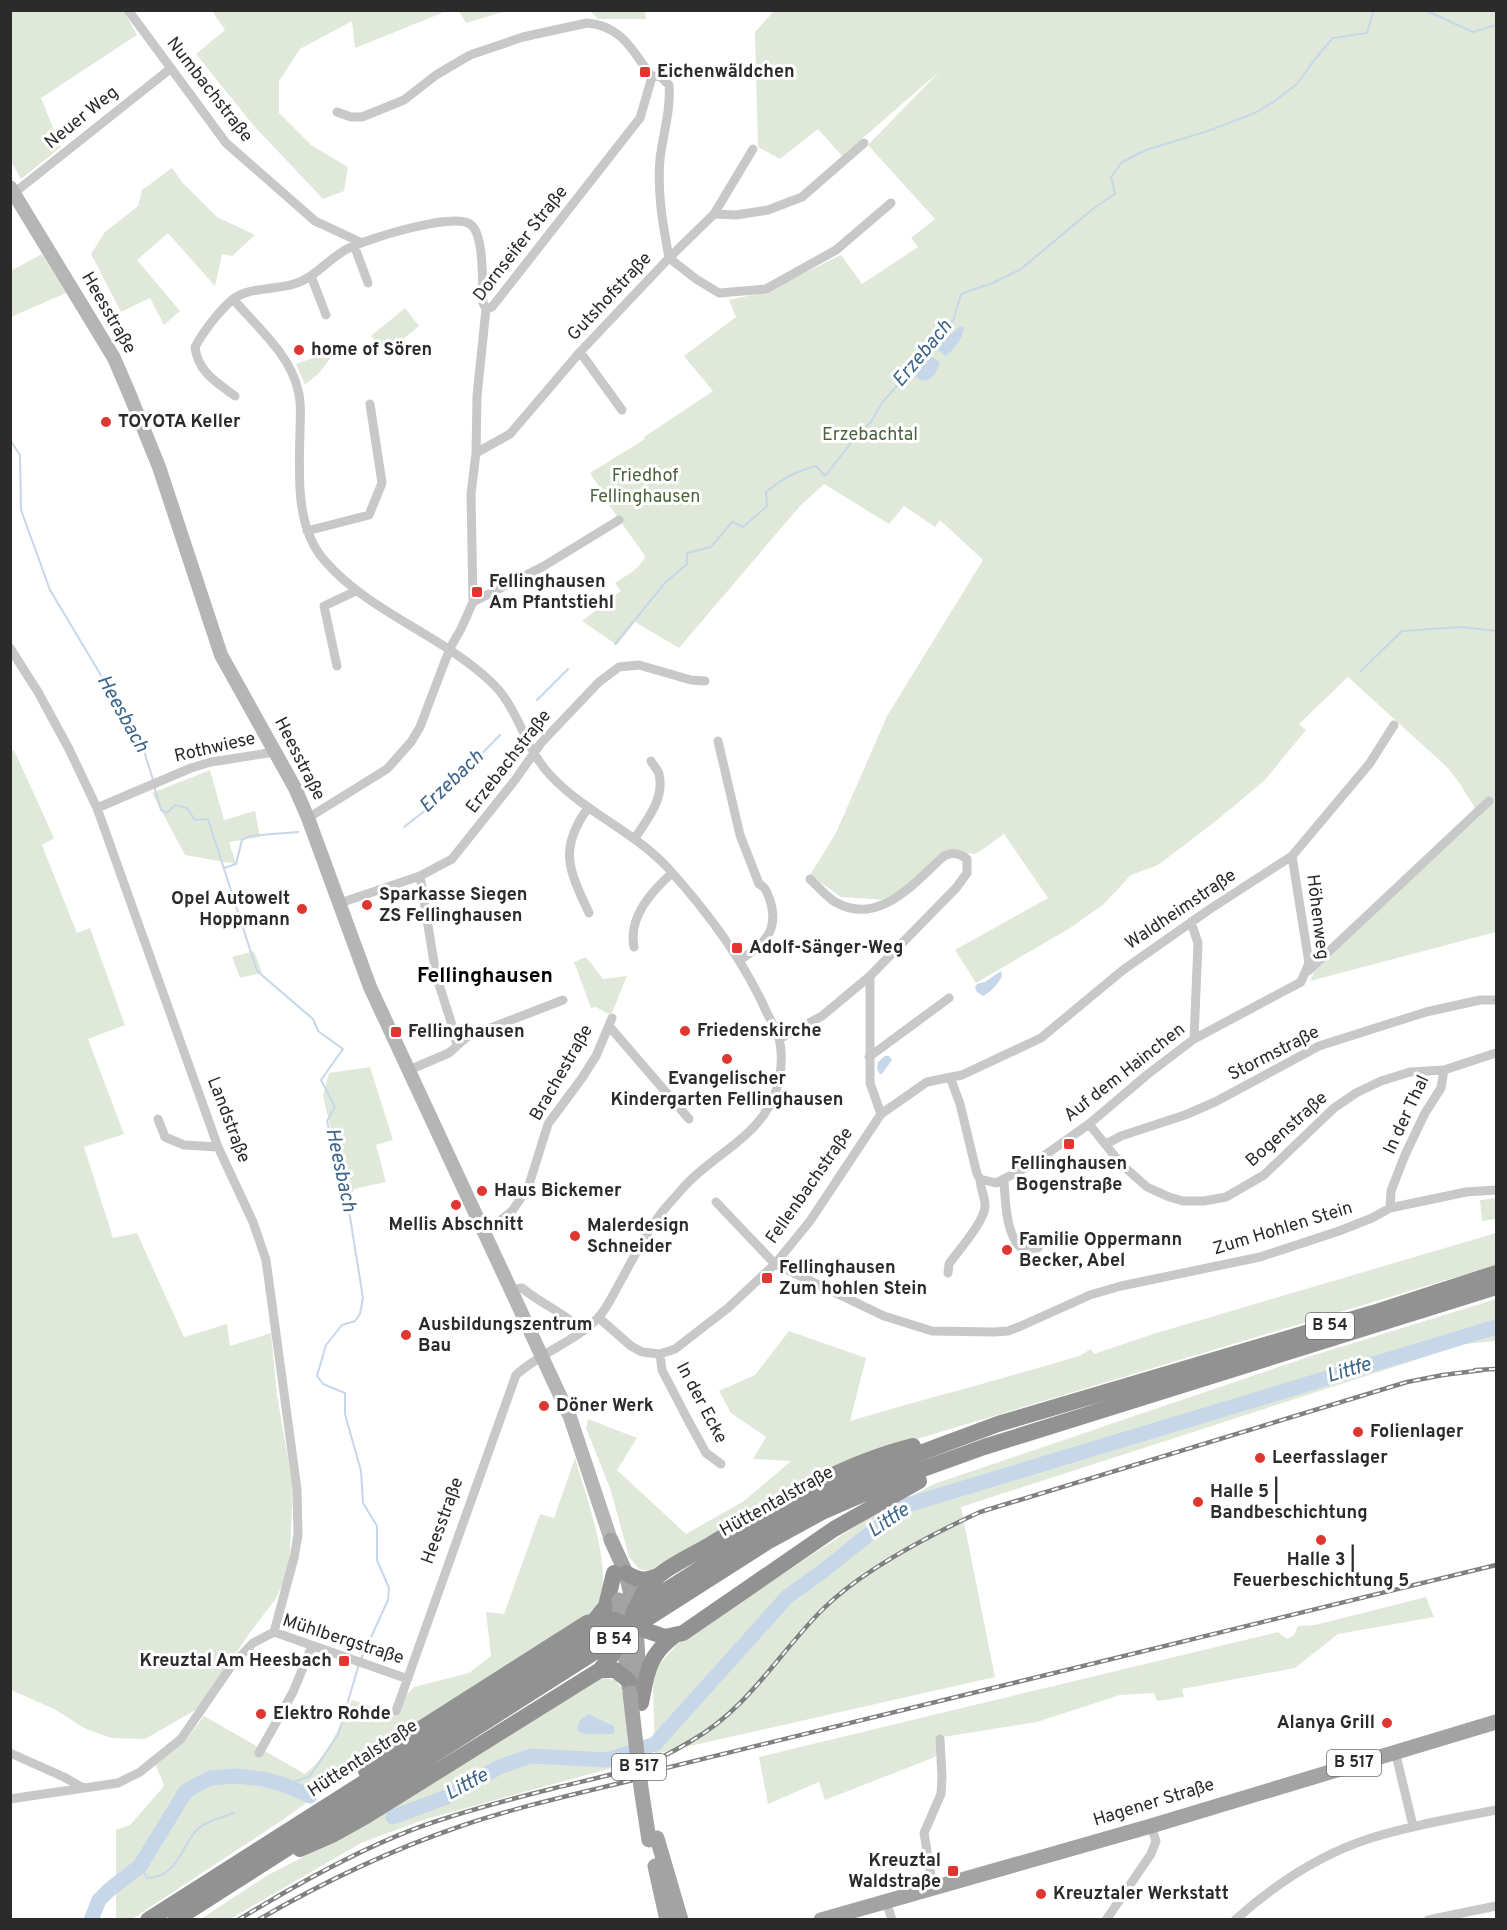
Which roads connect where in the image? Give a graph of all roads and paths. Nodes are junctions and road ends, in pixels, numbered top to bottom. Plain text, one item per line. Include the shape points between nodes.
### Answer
1 (128, 10) edge
2 (170, 69) junction
3 (652, 77) junction
4 (337, 112) dead end
5 (864, 143) dead end
6 (753, 149) dead end
7 (12, 190) edge
8 (891, 203) dead end
9 (714, 214) junction
10 (357, 244) junction
11 (669, 258) junction
12 (311, 276) junction
13 (368, 283) dead end
14 (233, 299) junction
15 (486, 309) junction
16 (326, 315) dead end
17 (580, 352) junction
18 (235, 396) dead end
19 (370, 404) dead end
20 (622, 410) dead end
21 (477, 453) junction
22 (619, 520) dead end
23 (306, 531) junction
24 (356, 591) junction
25 (473, 602) junction
26 (450, 648) junction
27 (12, 653) edge
28 (337, 666) dead end
29 (705, 681) dead end
30 (1394, 725) dead end
31 (718, 741) dead end
32 (275, 752) junction
33 (534, 754) junction
34 (651, 761) dead end
35 (1489, 801) dead end
36 (588, 807) junction
37 (98, 808) junction
38 (308, 818) junction
39 (635, 838) junction
40 (1292, 856) junction
41 (672, 873) junction
42 (420, 876) junction
43 (810, 879) dead end
44 (340, 903) junction
45 (589, 913) dead end
46 (1191, 922) junction
47 (634, 946) dead end
48 (740, 960) junction
49 (870, 976) junction
50 (1304, 977) junction
51 (949, 998) dead end
52 (563, 1000) dead end
53 (1497, 1000) edge
54 (1194, 1039) junction
55 (779, 1040) junction
56 (457, 1045) junction
57 (1497, 1053) edge
58 (869, 1057) junction
59 (409, 1070) junction
60 (1444, 1070) junction
61 (950, 1077) junction
62 (881, 1114) junction
63 (158, 1119) dead end
64 (689, 1119) dead end
65 (1089, 1124) junction
66 (1106, 1144) junction
67 (218, 1147) junction
68 (980, 1179) junction
69 (1004, 1180) junction
70 (1497, 1190) edge
71 (716, 1202) dead end
72 (1390, 1208) junction
73 (485, 1233) junction
74 (1038, 1248) dead end
75 (775, 1264) junction
76 (948, 1273) dead end
77 (1497, 1273) edge
78 (1497, 1287) edge
79 (511, 1290) junction
80 (599, 1318) junction
81 (582, 1330) junction
82 (660, 1354) junction
83 (542, 1356) junction
84 (998, 1424) junction
85 (984, 1447) junction
86 (721, 1464) dead end
87 (610, 1537) joint
88 (620, 1573) junction
89 (658, 1576) junction
90 (598, 1620) junction
91 (632, 1622) junction
92 (274, 1632) junction
93 (674, 1636) junction
94 (312, 1646) junction
95 (600, 1670) junction
96 (408, 1678) junction
97 (633, 1692) junction
98 (396, 1711) dead end
99 (1497, 1722) edge
100 (940, 1739) dead end
101 (1395, 1751) junction
102 (10, 1753) edge
103 (259, 1754) dead end
104 (83, 1788) junction
105 (348, 1792) junction
106 (10, 1799) edge
107 (1497, 1809) edge
108 (1151, 1826) junction
109 (1413, 1827) junction
110 (653, 1839) junction
111 (260, 1866) junction
112 (933, 1887) junction
113 (886, 1901) junction
114 (1497, 1906) edge
115 (681, 1915) edge
116 (148, 1920) edge
117 (175, 1920) edge
118 (668, 1920) edge
119 (821, 1920) edge
120 (892, 1920) edge
121 (1106, 1920) edge
122 (1235, 1920) edge
123 (1428, 1920) edge

1 - 2 street, Numbachstraße
2 - 7 street, Neuer Weg
2 - 10 street, Numbachstraße via 226,143 315,222
3 - 4 street via 618,32 587,23 523,37 470,55 404,100 362,117
3 - 11 street via 658,75 669,84 659,199
3 - 15 street, Dornseifer Straße via 640,118 492,307
5 - 9 street via 802,197 768,210
6 - 9 street, Gutshofstraße
7 - 32 main road, Heesstraße via 114,358 159,467 221,655
8 - 11 street via 836,250 766,289 719,292
9 - 11 street, Gutshofstraße
10 - 12 street
10 - 13 street
10 - 15 street via 447,221 472,224 480,246
11 - 17 street, Gutshofstraße
12 - 14 street
12 - 16 street
14 - 18 street via 195,347 207,375
14 - 23 street via 284,359 298,390 299,466
15 - 21 street, Dornseifer Straße via 477,396
17 - 20 street
17 - 21 street, Gutshofstraße via 510,434
19 - 23 street via 382,483 369,515
21 - 25 street, Dornseifer Straße via 471,494
22 - 25 street via 544,566
23 - 24 street via 323,559
24 - 26 street
24 - 28 street via 324,606
25 - 26 street, Dornseifer Straße
26 - 33 street via 501,692
26 - 38 street, Dornseifer Straße via 420,727 400,756 387,769
27 - 37 street, Landstraße via 43,701
29 - 33 street, Erzebachstraße via 639,665 619,667 599,682
30 - 40 street, Waldheimstraße via 1370,763
31 - 48 street via 740,835 759,884 766,891 773,920 761,946
32 - 37 street, Rothwiese via 190,768
32 - 38 main road, Heesstraße
33 - 36 street via 552,777
33 - 42 street, Erzebachstraße via 452,859
34 - 39 street via 659,774 658,796 655,808
35 - 50 street, Auf dem Hainchen
36 - 39 street
36 - 45 street via 574,828 569,853 576,886
37 - 67 street, Landstraße
38 - 44 main road, Heesstraße
39 - 41 street
40 - 46 street, Waldheimstraße
40 - 50 street, Höhenweg via 1309,963
41 - 47 street via 656,887 639,914 633,930
41 - 48 street
42 - 44 street, Erzebachstraße
42 - 56 street via 436,975
43 - 49 street via 840,904 867,909 880,907 899,896 944,856 961,854 967,859 967,873 956,888
44 - 59 main road, Heesstraße via 370,987
46 - 54 street via 1198,944
46 - 61 street, Waldheimstraße via 1101,986 1041,1038
48 - 55 street
49 - 55 street via 822,1016
49 - 58 street
50 - 54 street, Auf dem Hainchen
51 - 58 street
52 - 56 street via 467,1037
53 - 66 street, Stormstraße via 1448,1007 1319,1046 1215,1102
54 - 65 street, Auf dem Hainchen
55 - 80 street via 781,1066 776,1093 765,1113 755,1126 693,1177 656,1219
56 - 59 street via 449,1053
57 - 60 street, Bogenstraße
58 - 62 street via 870,1083
59 - 73 main road, Heesstraße
60 - 66 street, Bogenstraße via 1410,1072 1356,1092 1264,1174 1226,1197 1183,1201 1169,1197 1132,1176
60 - 72 street, In der Thal via 1441,1088 1405,1155 1391,1191
61 - 62 street via 927,1082
61 - 68 street
62 - 75 street, Fellenbachstraße via 810,1221
63 - 67 street via 165,1137 184,1145
64 - 73 street, Brachestraße via 610,1022 596,1056 548,1124 528,1188 512,1211
65 - 66 street, Bogenstraße
65 - 69 street, Auf dem Hainchen
67 - 92 street, Landstraße via 266,1260 297,1489 298,1535
68 - 69 street via 993,1183
68 - 76 street via 985,1206 982,1218 949,1264
69 - 74 street via 1013,1239 1023,1249
70 - 72 street, Zum Hohlen Stein via 1466,1192
71 - 75 street
72 - 75 street, Zum Hohlen Stein via 1339,1231 1260,1257 1090,1295 1008,1331 950,1332 916,1327 884,1316
73 - 79 main road, Heesstraße
75 - 82 street, Fellenbachstraße via 728,1308 675,1349
77 - 84 highway, Hüttentalstraße / B 54
78 - 85 highway, Hüttentalstraße / B 54
79 - 81 street via 522,1288
79 - 83 main road, Heesstraße
80 - 81 street
80 - 82 street, In der Ecke via 631,1346
81 - 83 street
82 - 86 street, In der Ecke via 662,1370 706,1453
83 - 87 main road, Heesstraße via 570,1417
83 - 96 street, Heesstraße via 516,1375
84 - 89 highway via 885,1453 827,1476
84 - 105 highway, Hüttentalstraße / B 54 via 817,1498
85 - 93 highway via 834,1529 722,1608
85 - 111 highway, Hüttentalstraße / B 54 via 822,1512 767,1542
87 - 88 main road, Heesstraße / B 517
88 - 89 highway via 644,1580
88 - 90 highway
88 - 91 main road, Heesstraße / B 517
89 - 91 highway
90 - 91 highway, bridge
90 - 105 highway via 411,1735 369,1767
91 - 93 highway
91 - 95 highway
91 - 97 main road, Heesstraße / B 517
91 - 97 main road, Heesstraße / B 517
92 - 94 street, Mühlbergstraße
92 - 104 street, Mühlbergstraße via 253,1643 232,1665 181,1739 140,1772 118,1783
93 - 97 highway via 654,1655
94 - 96 street, Mühlbergstraße
94 - 103 street via 293,1692
95 - 97 highway via 615,1670
95 - 111 highway via 358,1821
96 - 98 street, Heesstraße
97 - 110 main road, Heesstraße / B 517 via 646,1765
99 - 101 main road, Hagener Straße / B 517
100 - 112 street via 941,1794 924,1833
101 - 108 main road, Hagener Straße / B 517
101 - 109 street
102 - 104 street
104 - 106 street, Mühlbergstraße
105 - 116 highway, Hüttentalstraße / B 54
107 - 109 street
108 - 112 main road, Hagener Straße / B 517
108 - 121 street via 1156,1841 1151,1854
109 - 122 street via 1370,1838 1318,1861 1260,1897
110 - 115 main road, Heesstraße / B 517
110 - 118 main road, Heesstraße / B 517
111 - 117 highway, Hüttentalstraße / B 54
112 - 113 main road, Hagener Straße / B 517
113 - 119 main road, Hagener Straße / B 517
113 - 120 street
114 - 123 street

